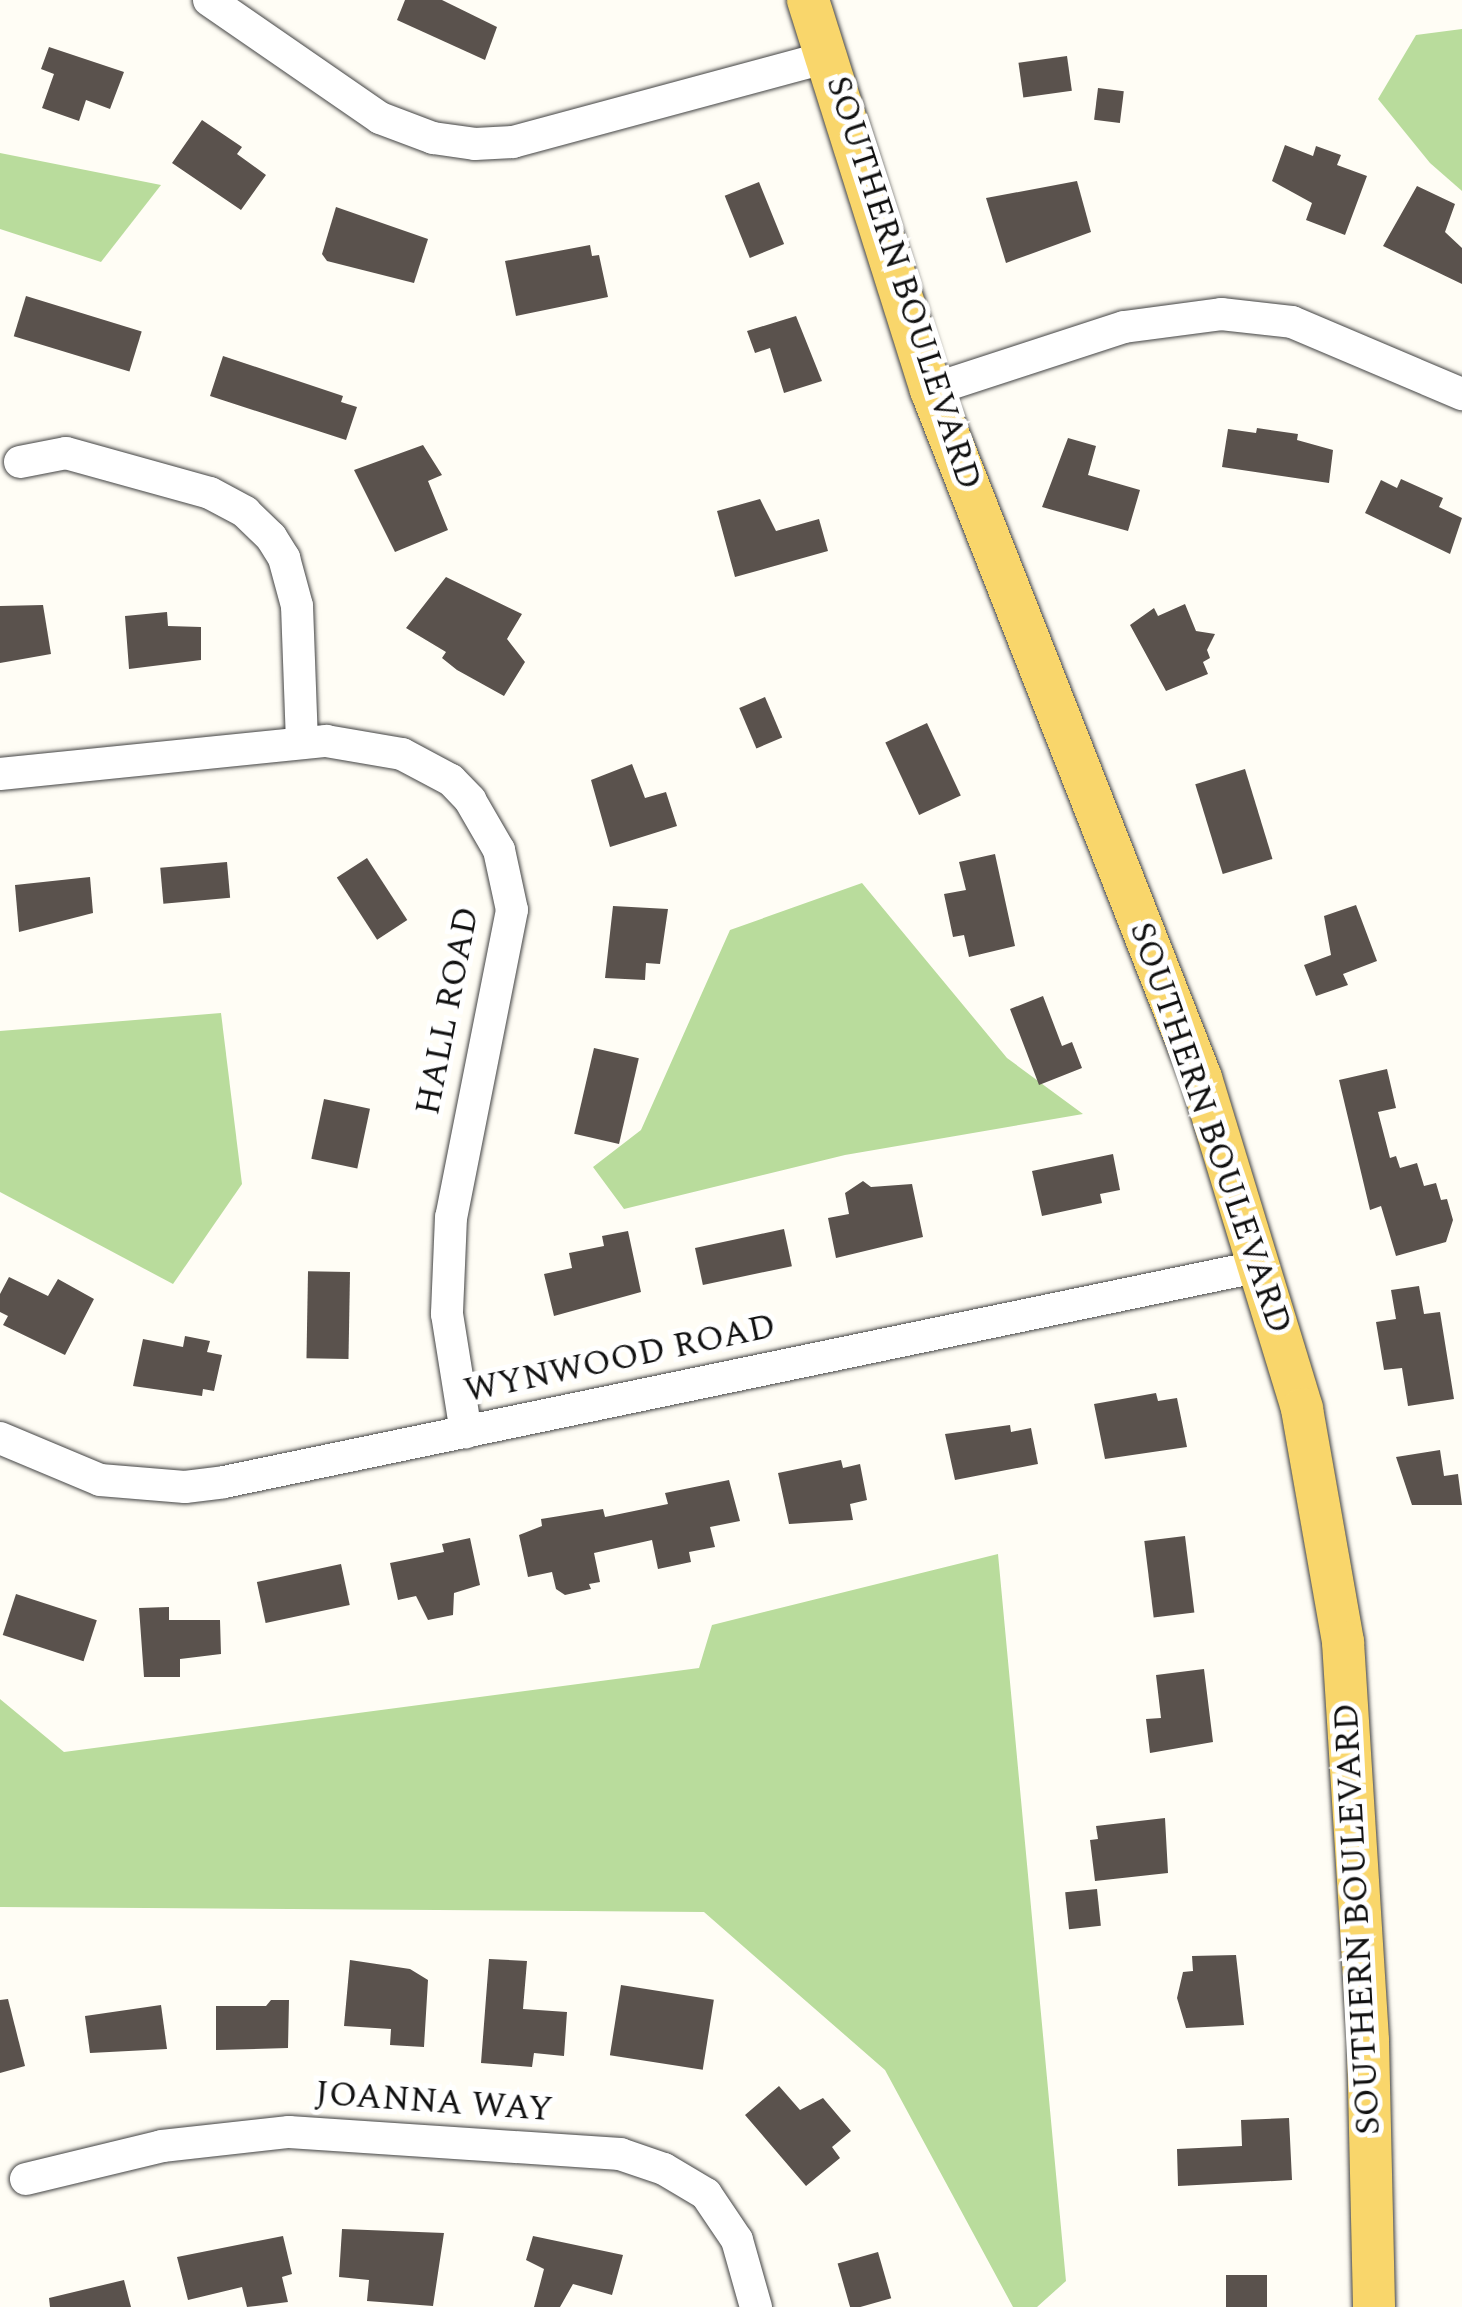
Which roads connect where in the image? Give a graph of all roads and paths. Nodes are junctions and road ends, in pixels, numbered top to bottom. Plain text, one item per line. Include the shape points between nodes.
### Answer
1 (209, 0) edge
2 (808, 0) edge
3 (829, 56) junction
4 (932, 390) junction
5 (1462, 394) edge
6 (20, 462) dead end
7 (302, 741) junction
8 (0, 774) edge
9 (1260, 1266) junction
10 (466, 1432) junction
11 (0, 1438) edge
12 (26, 2180) dead end
13 (756, 2307) edge
14 (1374, 2307) edge

1 - 3 street via 380,118 433,138 474,144 514,142
2 - 3 main road, SOUTHERN BOULEVARD
3 - 4 main road, SOUTHERN BOULEVARD
4 - 5 street via 1124,327 1221,314 1292,322
4 - 9 main road, SOUTHERN BOULEVARD via 1201,1078
6 - 7 street via 66,454 192,488 245,512 271,537 284,558 296,606
7 - 8 street, HALL ROAD
7 - 10 street, HALL ROAD via 402,754 451,780 485,822 510,881 507,946 451,1217 447,1314
9 - 10 street, WYNWOOD ROAD
9 - 14 main road, SOUTHERN BOULEVARD via 1302,1409 1343,1642 1368,2041
10 - 11 street, WYNWOOD ROAD via 184,1488 100,1480
12 - 13 street, JOANNA WAY via 162,2146 289,2132 620,2154 664,2168 706,2194 738,2240

